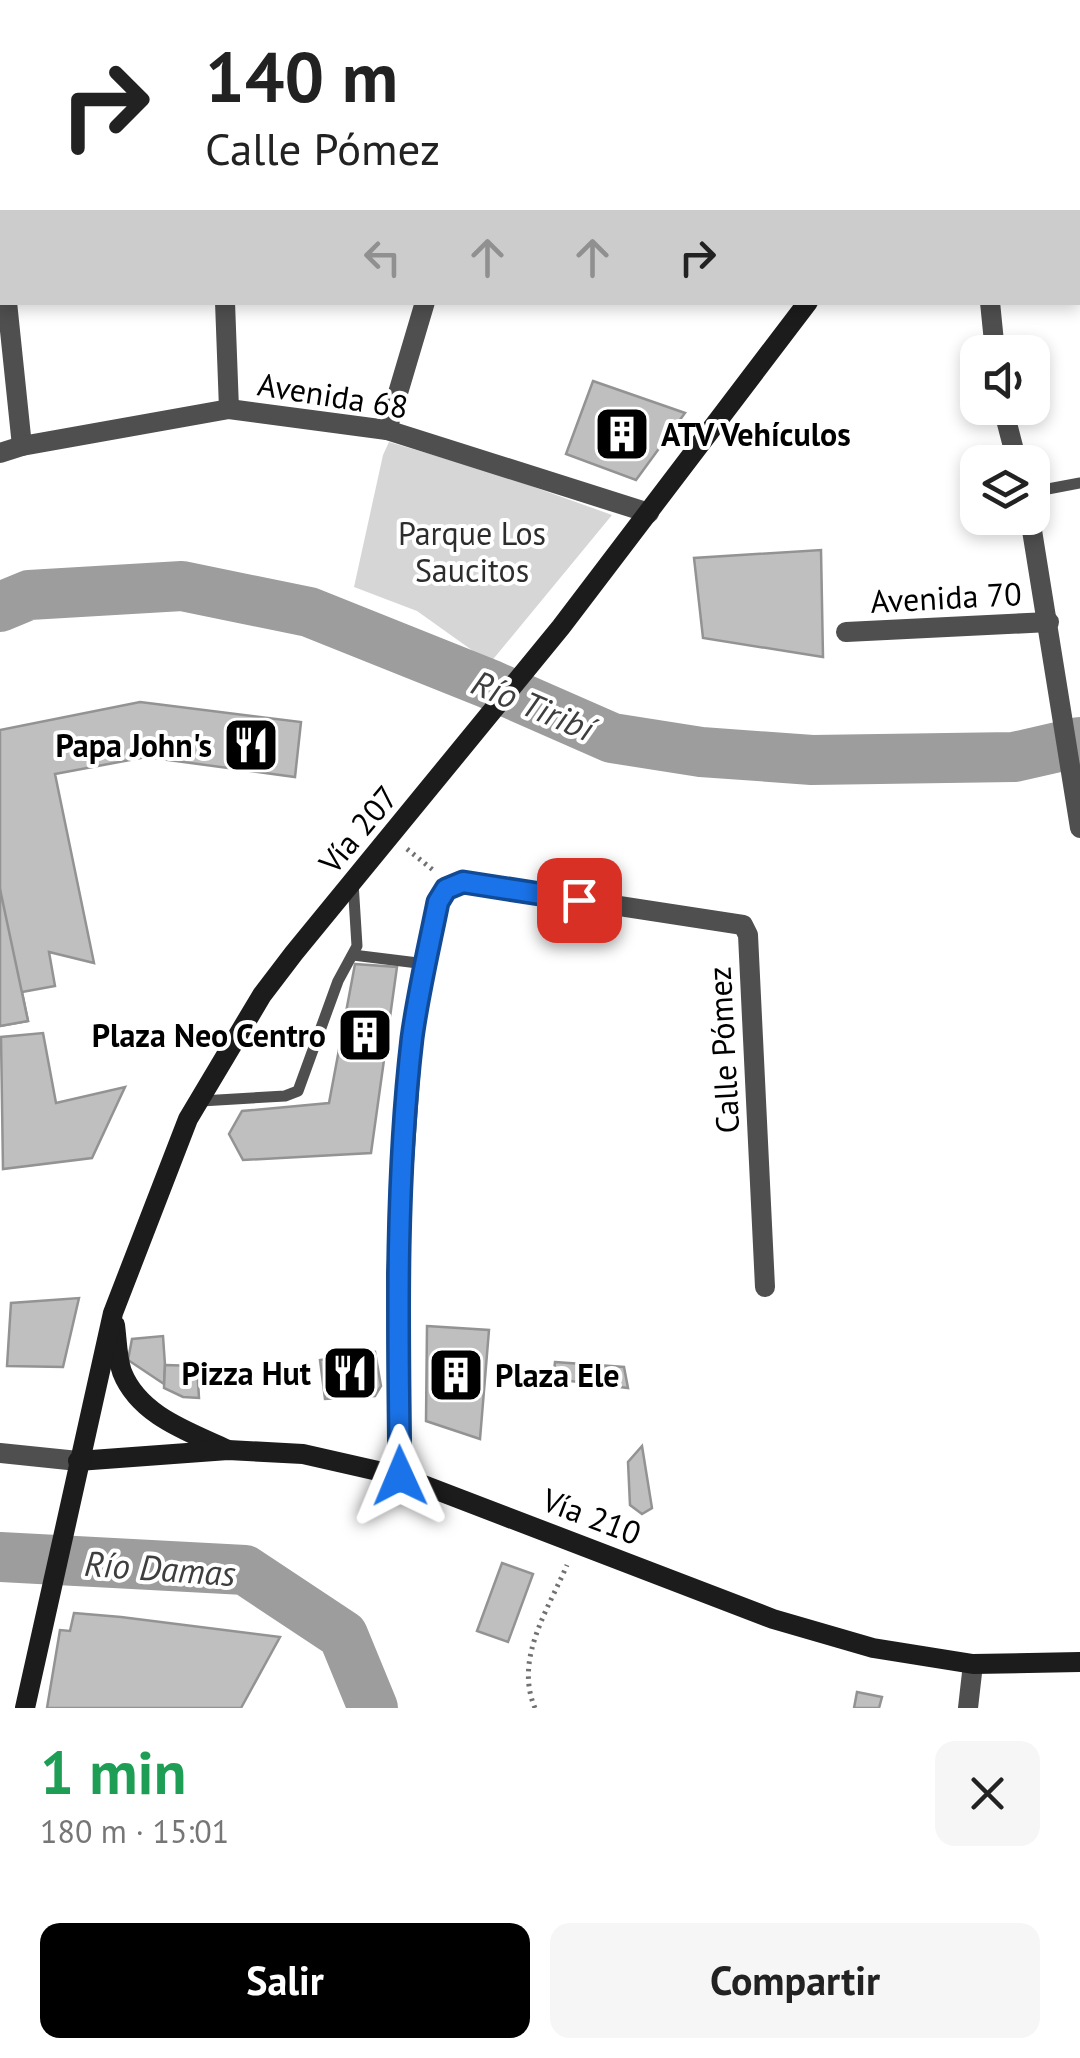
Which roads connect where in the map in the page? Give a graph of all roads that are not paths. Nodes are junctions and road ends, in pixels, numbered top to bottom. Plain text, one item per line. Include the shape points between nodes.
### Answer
1 (7, 305) edge
2 (225, 305) edge
3 (424, 305) edge
4 (806, 305) edge
5 (990, 305) edge
6 (993, 335) edge
7 (229, 408) junction
8 (387, 430) junction
9 (22, 446) junction
10 (0, 453) edge
11 (1080, 483) edge
12 (1050, 489) edge
13 (649, 514) junction
14 (1033, 535) edge
15 (1048, 622) junction
16 (846, 632) dead end
17 (1080, 828) edge
18 (353, 882) junction
19 (354, 955) junction
20 (426, 964) junction
21 (201, 1100) junction
22 (766, 1287) dead end
23 (113, 1313) junction
24 (228, 1450) junction
25 (0, 1453) edge
26 (78, 1460) junction
27 (400, 1476) junction
28 (1080, 1662) edge
29 (974, 1664) junction
30 (24, 1708) edge
31 (968, 1708) edge

1 - 9 street
2 - 7 street
3 - 8 street
4 - 13 main road, Vía 207
5 - 6 street
7 - 8 street, Avenida 68
7 - 9 street, Avenida 68
8 - 13 street, Avenida 68
9 - 10 street, Avenida 68
11 - 12 lane
13 - 18 main road, Vía 207
14 - 15 street
15 - 16 street, Avenida 70
15 - 17 street
18 - 19 lane
18 - 21 main road, Vía 207 via 262,996
19 - 20 lane
19 - 21 lane via 298,1091
20 - 22 street, Calle Pómez via 438,902 446,889 463,882 743,925
20 - 27 street, Calle Pómez via 412,1036 396,1274
21 - 23 main road, Vía 207
23 - 24 main road via 122,1370 136,1396 164,1420
23 - 26 main road, Vía 207
24 - 26 main road, Vía 210
24 - 27 main road, Vía 210 via 303,1454
25 - 26 street
26 - 30 main road, Vía 207
27 - 29 main road, Vía 210 via 772,1619 873,1648
28 - 29 main road, Vía 210
29 - 31 street

